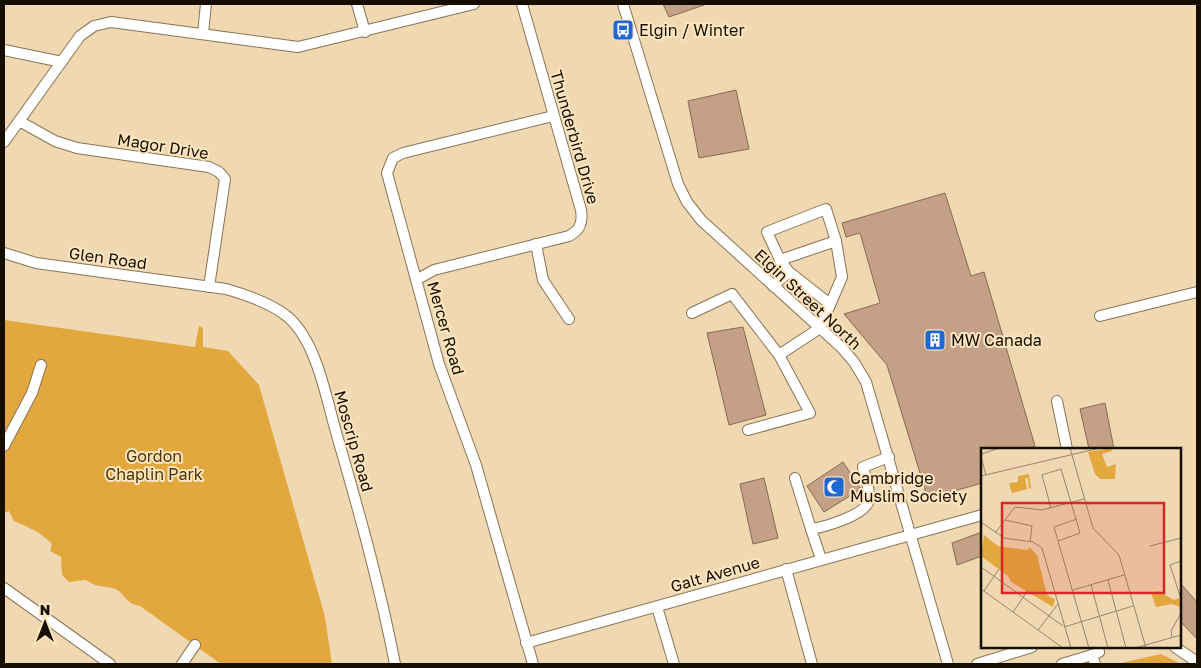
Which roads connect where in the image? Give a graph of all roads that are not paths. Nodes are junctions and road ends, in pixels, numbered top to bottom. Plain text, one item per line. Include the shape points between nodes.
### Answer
1 (206, 4) edge
2 (357, 4) edge
3 (474, 4) edge
4 (522, 4) edge
5 (624, 4) edge
6 (365, 32) junction
7 (203, 33) junction
8 (4, 50) edge
9 (62, 62) junction
10 (553, 116) junction
11 (19, 121) junction
12 (4, 142) edge
13 (836, 241) junction
14 (536, 244) junction
15 (4, 253) edge
16 (780, 260) junction
17 (788, 272) junction
18 (416, 280) junction
19 (773, 286) junction
20 (209, 287) junction
21 (1197, 292) edge
22 (830, 304) junction
23 (692, 312) dead end
24 (1100, 316) dead end
25 (569, 319) dead end
26 (820, 328) junction
27 (778, 355) junction
28 (41, 365) dead end
29 (1057, 401) dead end
30 (748, 430) dead end
31 (4, 446) edge
32 (1067, 448) edge
33 (889, 457) junction
34 (795, 478) dead end
35 (981, 515) edge
36 (811, 529) junction
37 (912, 534) junction
38 (821, 559) junction
39 (786, 569) junction
40 (4, 588) edge
41 (657, 607) junction
42 (526, 643) junction
43 (196, 645) dead end
44 (1029, 648) edge
45 (1176, 648) edge
46 (1095, 655) edge
47 (991, 662) edge
48 (1078, 662) edge
49 (1197, 662) edge
50 (110, 664) edge
51 (182, 664) edge
52 (395, 664) edge
53 (532, 664) edge
54 (674, 664) edge
55 (812, 664) edge
56 (948, 664) edge
57 (977, 664) edge
58 (1062, 664) edge

1 - 7 street
2 - 6 street
3 - 6 street
4 - 10 street, Thunderbird Drive
5 - 19 street, Elgin Street North via 668,154 687,202 701,220
6 - 7 street via 298,47
7 - 9 street via 110,22 94,26 80,36
8 - 9 street
9 - 11 street
10 - 14 street, Thunderbird Drive via 582,223 578,231 569,236
10 - 18 street, Mercer Road via 393,158 388,173
11 - 12 street
11 - 20 street, Magor Drive via 55,141 77,148 209,167 219,172 225,179
13 - 16 street
13 - 16 street via 826,209 767,232
13 - 22 street via 842,276
14 - 18 street, Thunderbird Drive via 434,270
14 - 25 street via 543,280
15 - 20 street, Glen Road via 36,263
16 - 17 street
17 - 19 street
17 - 22 street
18 - 42 street, Mercer Road via 439,364 476,465
19 - 26 street, Elgin Street North
20 - 52 street, Moscrip Road via 254,298 288,317 300,331 313,356 377,574
21 - 24 street
22 - 26 street
23 - 27 street via 732,294
26 - 27 street
26 - 33 street, Elgin Street North via 854,362 866,382
27 - 30 street via 810,413
28 - 31 street via 32,393
29 - 32 street
33 - 36 street via 863,467 869,499 866,506 836,524
33 - 37 street, Elgin Street North
34 - 36 street
35 - 37 street, Galt Avenue
36 - 38 street
37 - 38 street, Galt Avenue
37 - 56 street, Elgin Street North
38 - 39 street, Galt Avenue
39 - 41 street, Galt Avenue
39 - 55 street
40 - 50 street
41 - 42 street, Galt Avenue
41 - 54 street
42 - 53 street, Mercer Road
43 - 51 street
44 - 47 street
45 - 49 street
46 - 48 street
47 - 57 street
48 - 58 street

